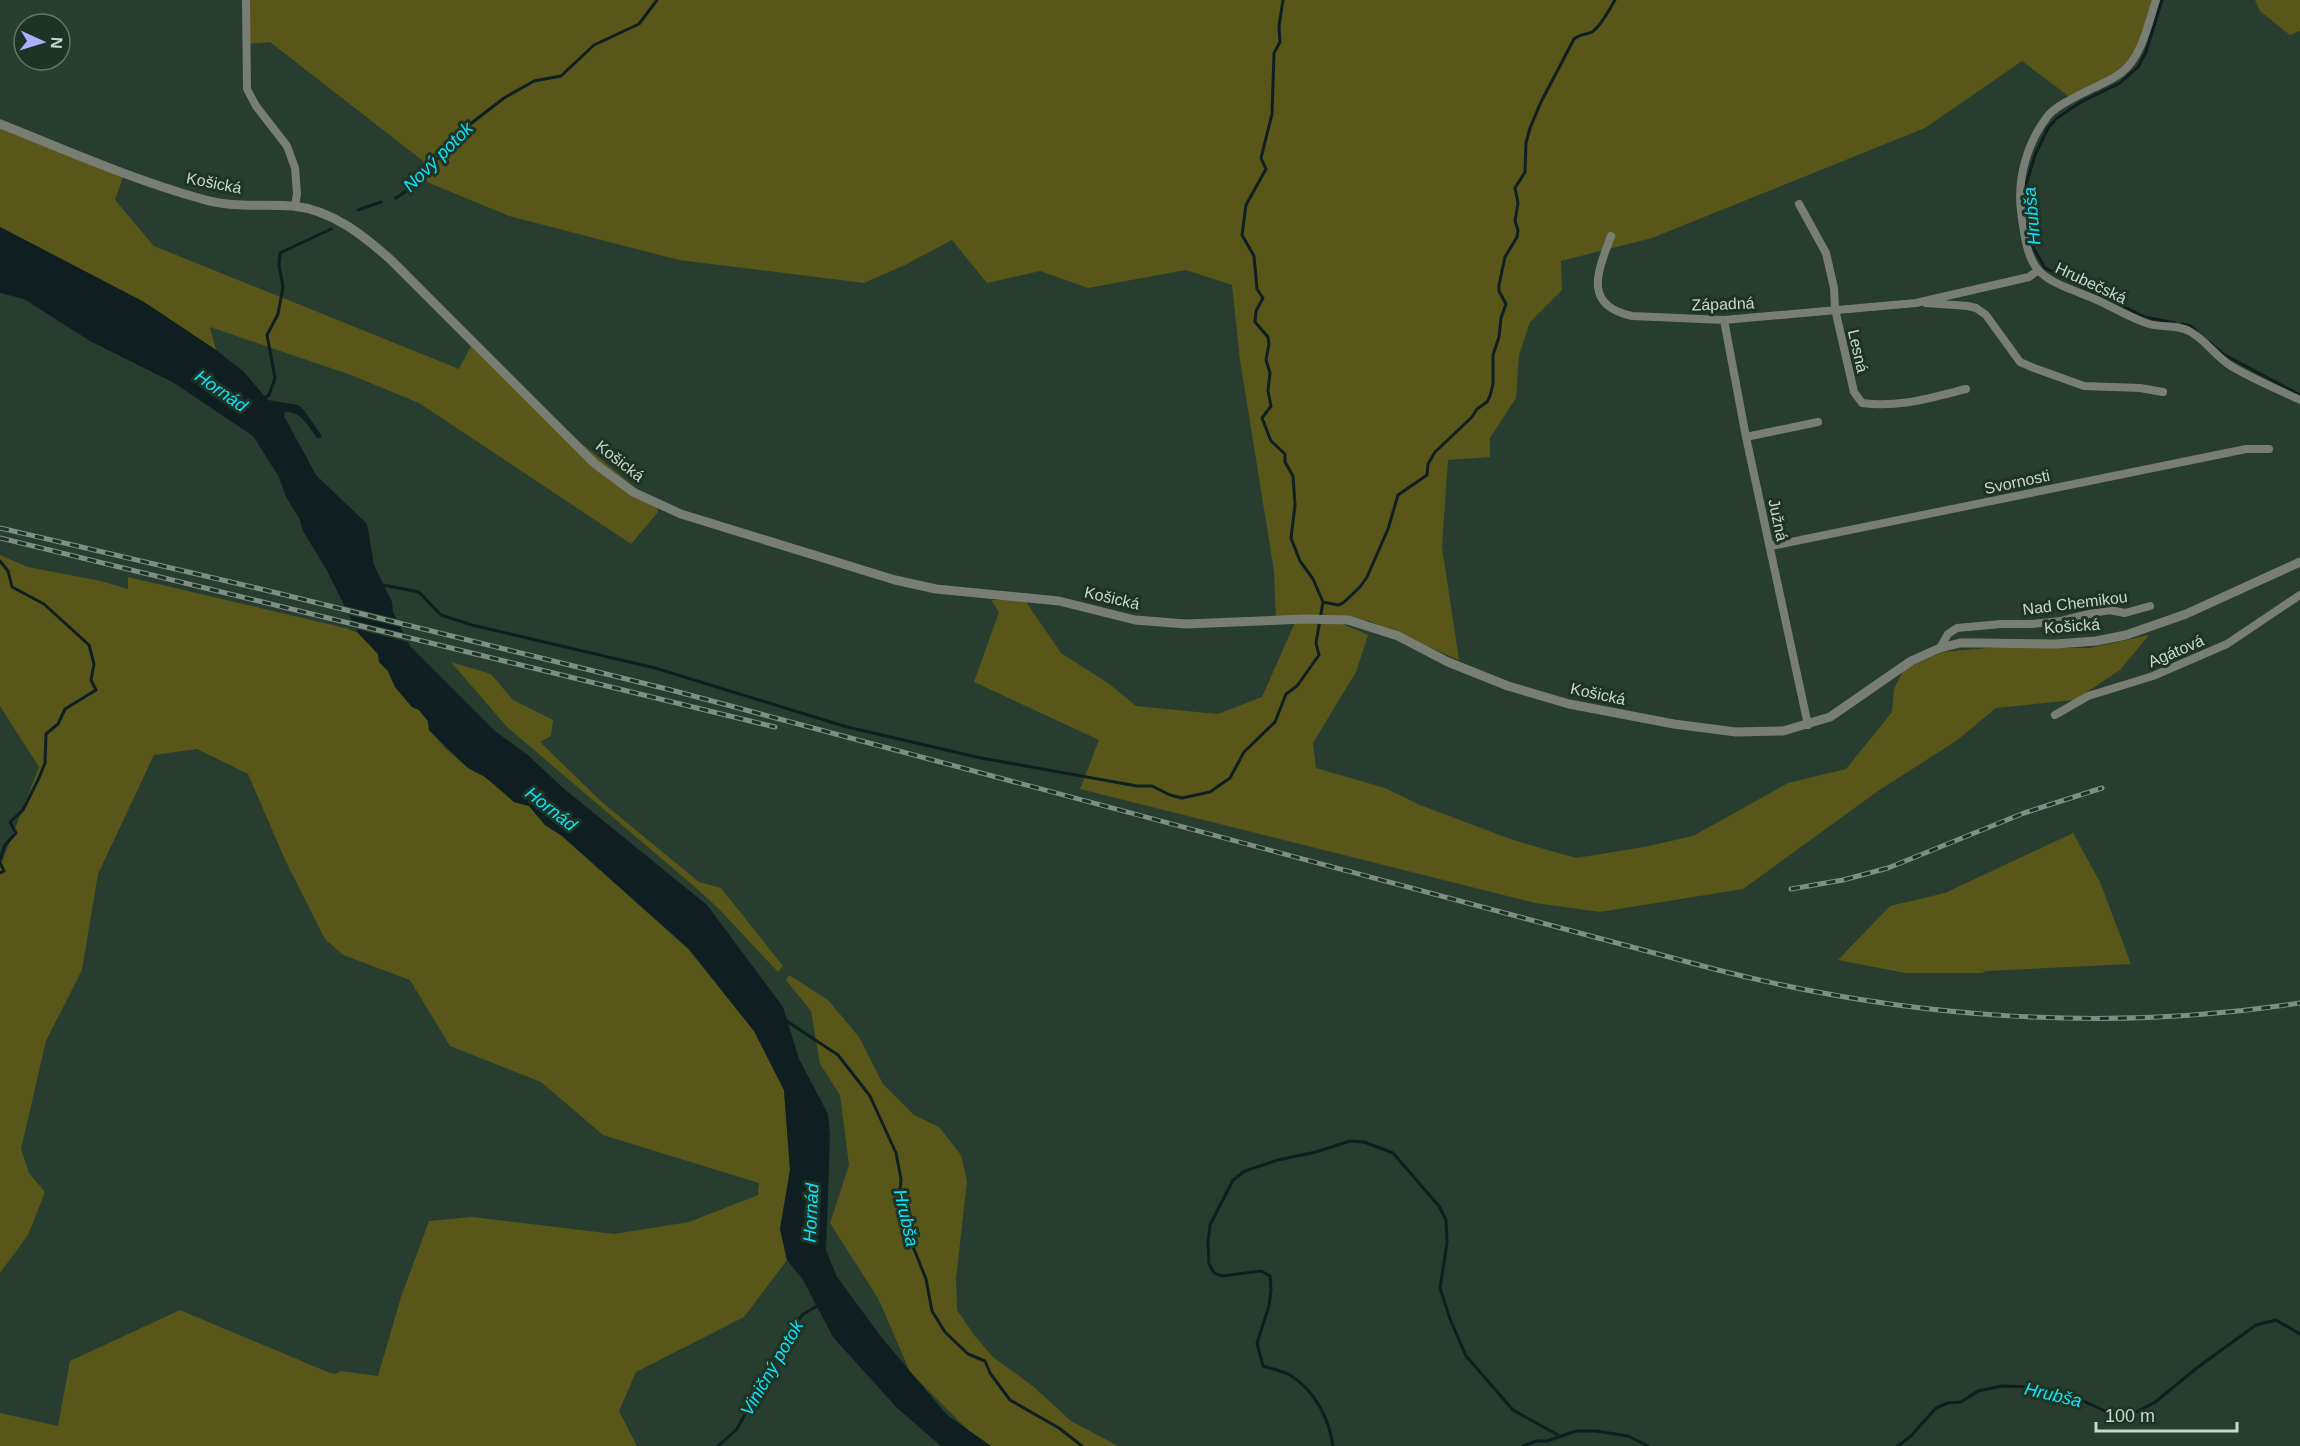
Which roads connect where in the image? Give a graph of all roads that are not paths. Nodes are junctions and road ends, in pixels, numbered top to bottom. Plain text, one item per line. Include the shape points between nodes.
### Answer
1 (246, 0) edge
2 (2156, 0) edge
3 (0, 124) edge
4 (1799, 204) dead end
5 (295, 206) junction
6 (1611, 236) dead end
7 (2037, 271) junction
8 (1916, 303) junction
9 (1835, 309) junction
10 (1724, 320) junction
11 (1966, 388) dead end
12 (2163, 392) dead end
13 (2300, 400) edge
14 (1818, 422) dead end
15 (1746, 437) junction
16 (2269, 449) dead end
17 (1771, 546) junction
18 (2300, 562) edge
19 (2300, 595) edge
20 (2150, 606) dead end
21 (1940, 648) junction
22 (2055, 715) dead end
23 (1808, 725) junction

1 - 5 street via 248,88 256,106 286,146 295,168
2 - 7 street, Hrubečská via 2133,61 2121,73 2049,114 2033,141 2021,179 2020,201 2026,246
3 - 5 street, Košická via 204,200
4 - 9 street, Lesná via 1826,253
5 - 23 street, Košická via 334,217 368,239 594,463 633,492 681,514 936,589 1059,601 1135,620 1176,624 1348,620 1398,636 1508,686 1569,704 1736,732 1784,731
6 - 10 street, Západná via 1599,269 1598,288 1605,306 1632,316
7 - 8 street, Západná via 2029,277
7 - 13 street, Hrubečská via 2051,282 2140,320 2188,330 2231,366
8 - 9 street, Západná
8 - 12 street, Západná via 1976,308 1986,315 2020,362 2084,386
9 - 10 street, Západná
9 - 11 street, Lesná via 1854,392 1862,403 1882,406 1915,402
10 - 15 street, Južná
14 - 15 street
15 - 17 street, Južná
16 - 17 street, Svornosti via 2246,448
17 - 23 street, Južná
18 - 21 street, Košická via 2186,614 2126,635 2056,644 1960,643
19 - 22 street, Agátová via 2227,644 2153,676 2088,696
20 - 21 street, Nad Chemikou via 2061,621 1957,628
21 - 23 street, Košická via 1911,661 1830,717

